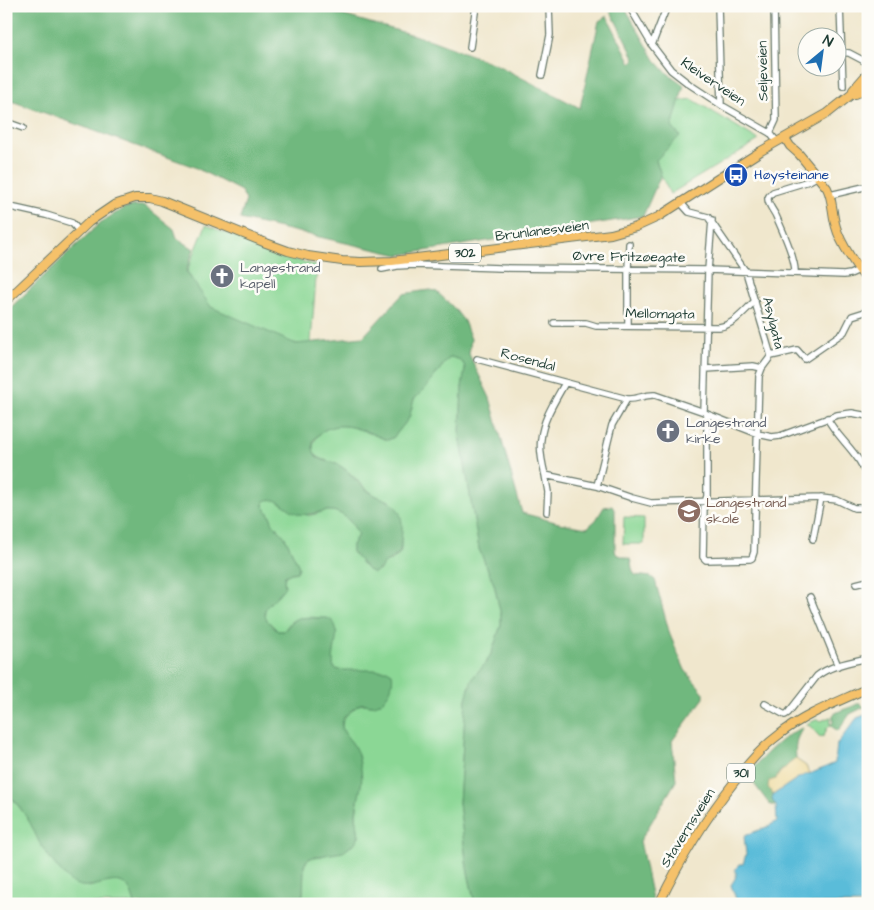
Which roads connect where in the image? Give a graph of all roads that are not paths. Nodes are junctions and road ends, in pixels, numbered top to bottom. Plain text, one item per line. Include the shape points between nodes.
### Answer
1 (476, 6) edge
2 (550, 6) edge
3 (628, 6) edge
4 (667, 6) edge
5 (718, 6) edge
6 (774, 6) edge
7 (840, 6) edge
8 (840, 28) edge
9 (652, 45) junction
10 (470, 47) dead end
11 (846, 53) edge
12 (868, 63) edge
13 (868, 73) edge
14 (542, 75) dead end
15 (842, 78) edge
16 (868, 84) edge
17 (843, 86) dead end
18 (852, 94) junction
19 (721, 105) junction
20 (9, 110) dead end
21 (6, 118) edge
22 (6, 122) edge
23 (23, 128) dead end
24 (770, 133) junction
25 (785, 138) junction
26 (777, 142) junction
27 (818, 176) junction
28 (868, 186) edge
29 (830, 195) junction
30 (681, 203) junction
31 (6, 206) edge
32 (712, 220) junction
33 (79, 231) junction
34 (629, 244) dead end
35 (382, 269) dead end
36 (628, 270) junction
37 (708, 270) junction
38 (859, 270) junction
39 (746, 272) junction
40 (796, 274) junction
41 (868, 282) edge
42 (6, 301) edge
43 (755, 301) junction
44 (868, 311) edge
45 (554, 323) dead end
46 (628, 326) junction
47 (706, 328) junction
48 (771, 356) junction
49 (477, 359) dead end
50 (762, 368) junction
51 (706, 369) junction
52 (564, 383) junction
53 (627, 399) junction
54 (705, 413) junction
55 (868, 416) edge
56 (827, 418) junction
57 (758, 434) junction
58 (866, 467) edge
59 (544, 475) junction
60 (868, 483) edge
61 (597, 486) junction
62 (821, 498) junction
63 (755, 500) junction
64 (705, 501) junction
65 (868, 508) edge
66 (547, 512) dead end
67 (813, 538) dead end
68 (868, 581) edge
69 (856, 584) dead end
70 (810, 597) dead end
71 (868, 658) edge
72 (838, 666) junction
73 (868, 688) edge
74 (765, 704) dead end
75 (658, 904) edge

1 - 10 street
2 - 14 street via 550,35
3 - 9 street, Kleiverveien
4 - 9 street
5 - 19 street
6 - 24 street, Seljeveien via 776,120
7 - 8 street
9 - 19 street, Kleiverveien via 671,70
11 - 12 street
13 - 18 main road, Brunlanesveien / 302
15 - 17 street
16 - 18 main road, Brunlanesveien / 302
18 - 25 main road, Brunlanesveien / 302 via 828,113
19 - 24 street, Kleiverveien
20 - 21 street
22 - 23 street
24 - 26 street, Kleiverveien
25 - 26 main road, Brunlanesveien / 302
25 - 27 main road
26 - 30 main road, Brunlanesveien / 302
27 - 29 main road
27 - 40 street via 773,192 768,198
28 - 29 street
29 - 38 main road via 838,232
30 - 32 street via 689,212
30 - 33 main road, Brunlanesveien / 302 via 643,224 611,234 392,261 342,261 302,255 150,198 135,198 114,205
31 - 33 street via 72,223
32 - 37 street
32 - 39 street, Asylgata
33 - 42 main road, Brunlanesveien / 302
34 - 36 street
35 - 36 street, Øvre Fritzøegate via 414,265
36 - 37 street, Øvre Fritzøegate
36 - 46 street
37 - 39 street, Øvre Fritzøegate
37 - 47 street
38 - 40 street, Øvre Fritzøegate via 844,275
38 - 41 main road
39 - 40 street, Øvre Fritzøegate
39 - 43 street, Asylgata
43 - 47 street, Mellomgata via 729,324
43 - 48 street, Asylgata
44 - 48 street via 852,316 844,332 805,359 797,350
45 - 46 street, Mellomgata
46 - 47 street, Mellomgata
47 - 51 street
48 - 50 street, Asylgata
49 - 52 street, Rosendal
50 - 51 street
50 - 57 street, Asylgata via 759,376
51 - 54 street
52 - 53 street
52 - 59 street, Rosendal via 540,439
53 - 54 street via 650,394
53 - 61 street via 612,425
54 - 57 street
54 - 64 street
55 - 56 street via 844,414
56 - 57 street via 780,436
56 - 58 street
57 - 63 street, Asylgata
58 - 60 street
59 - 61 street
59 - 66 street, Rosendal via 548,492
61 - 64 street via 651,503
62 - 63 street
62 - 65 street via 837,500 854,508
62 - 67 street
63 - 64 street
63 - 64 street, Asylgata via 754,552 748,560 704,558
68 - 69 street
70 - 72 street
71 - 72 street
72 - 74 street via 817,676 788,713 782,714
73 - 75 main road, Stavernsveien / 301 via 797,722 762,749 708,818

